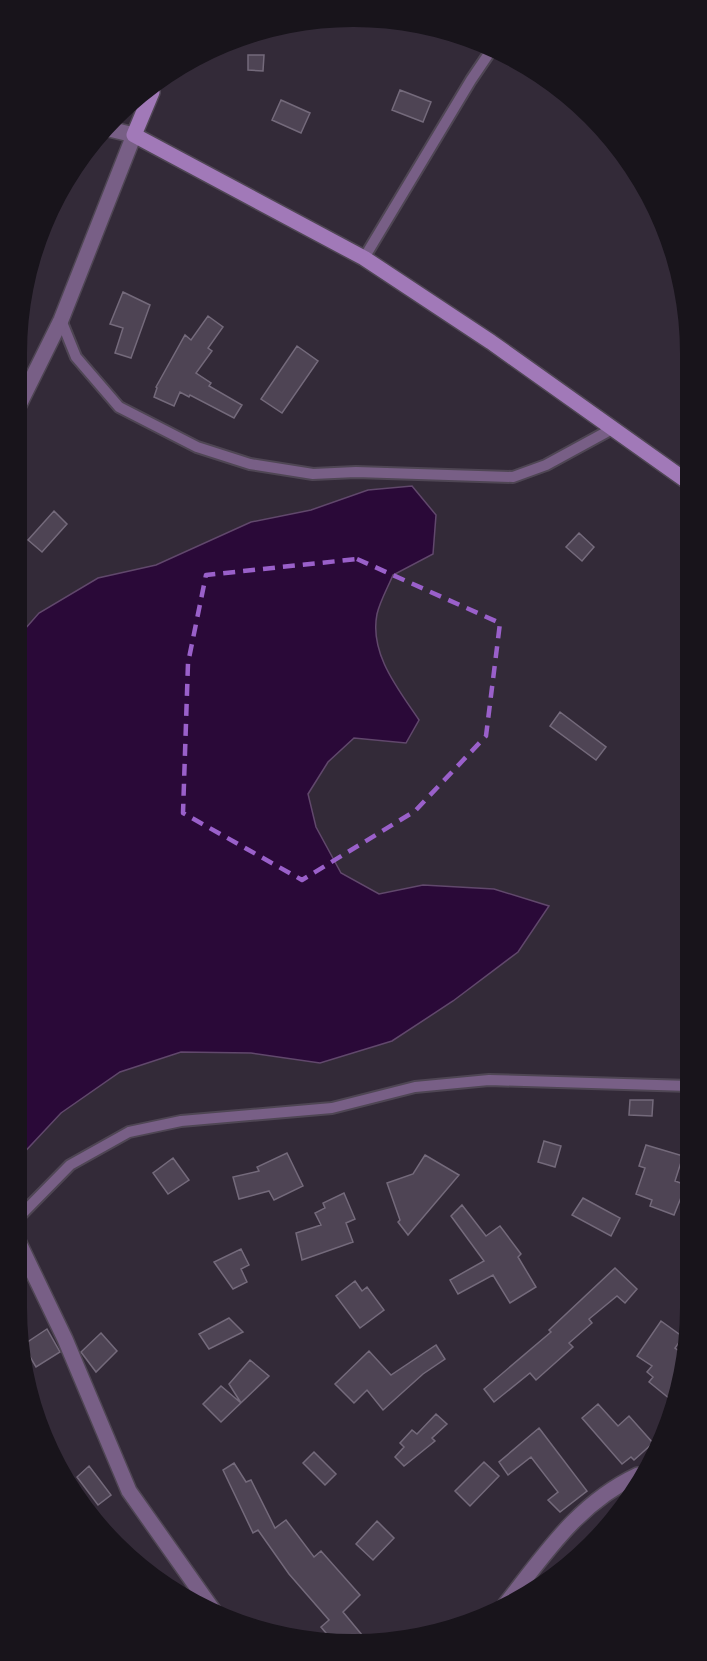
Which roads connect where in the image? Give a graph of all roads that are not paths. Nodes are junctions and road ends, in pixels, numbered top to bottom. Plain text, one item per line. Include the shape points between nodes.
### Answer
1 (488, 56) edge
2 (149, 99) edge
3 (115, 131) edge
4 (134, 135) junction
5 (364, 258) junction
6 (61, 320) junction
7 (27, 387) edge
8 (612, 429) junction
9 (680, 476) edge
10 (680, 1086) edge
11 (27, 1208) edge
12 (27, 1262) edge
13 (632, 1478) edge
14 (517, 1590) edge
15 (204, 1597) edge

1 - 5 lane
2 - 4 main road
3 - 4 street
4 - 5 main road
4 - 6 street
5 - 8 main road
6 - 7 street
6 - 8 lane via 76,357 119,407 197,447 250,464 313,474 513,477 546,465
8 - 9 main road
10 - 11 lane via 489,1080 416,1087 332,1107 181,1121 129,1132 70,1164
12 - 15 street via 69,1348 129,1491
13 - 14 street via 588,1506

